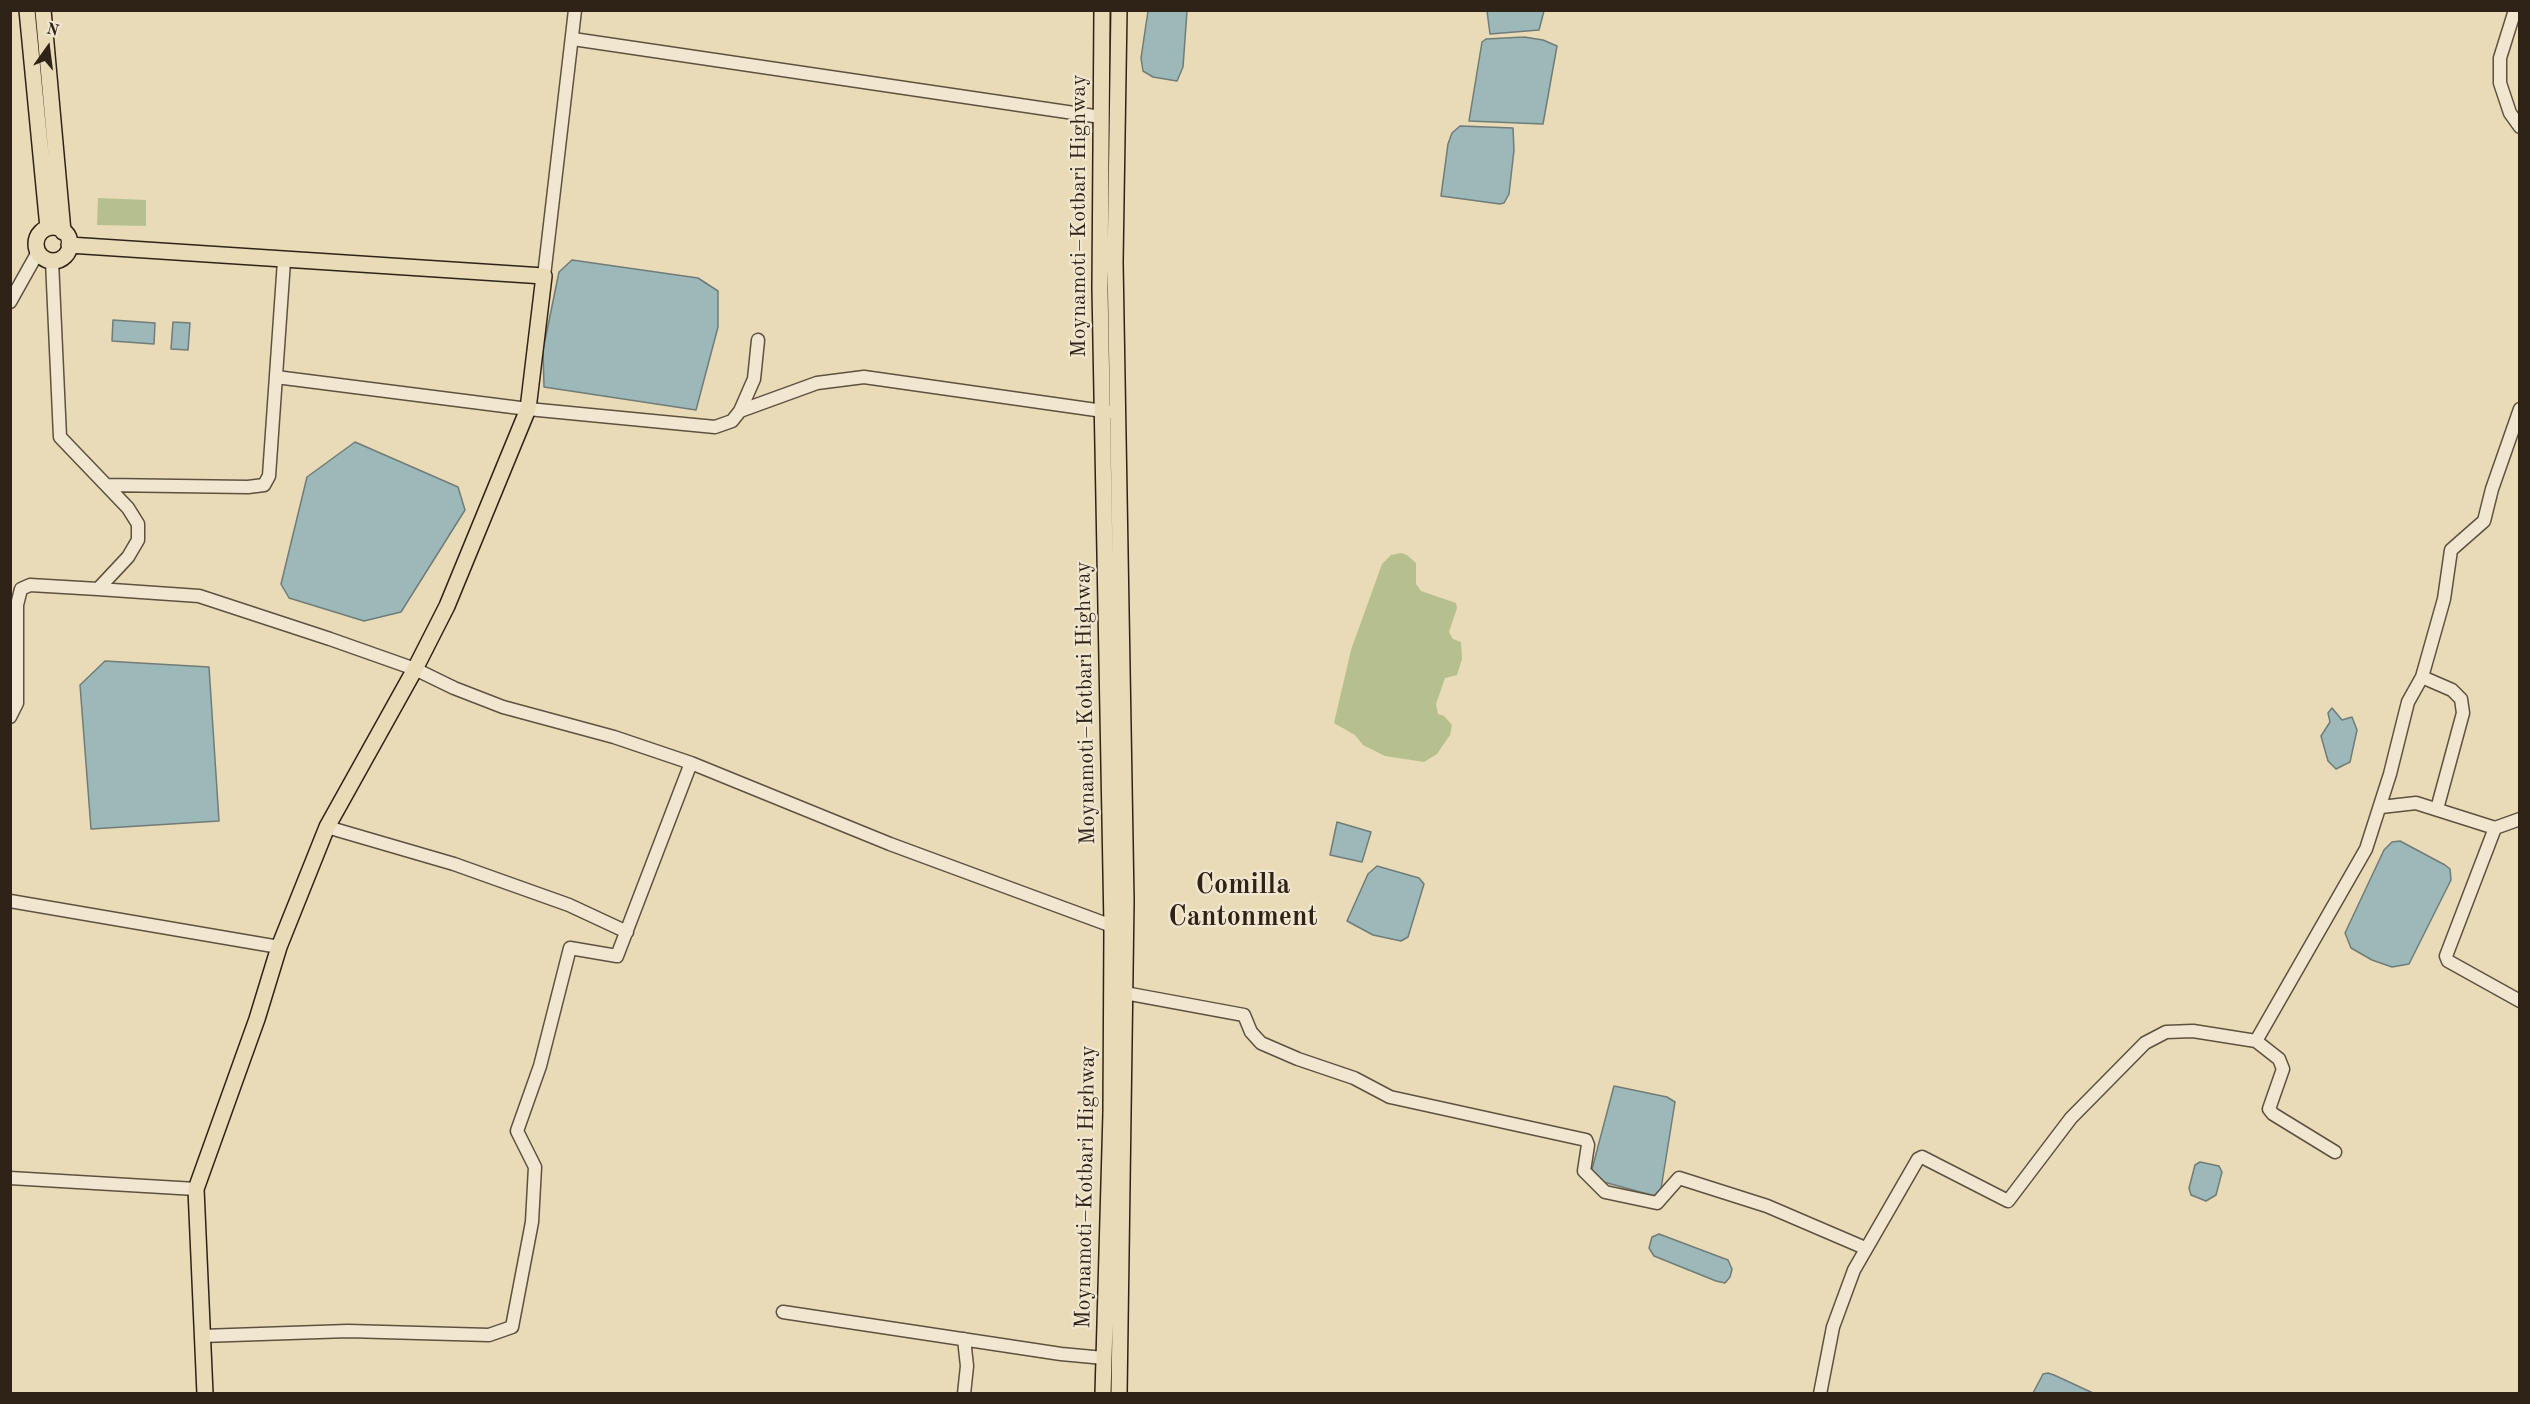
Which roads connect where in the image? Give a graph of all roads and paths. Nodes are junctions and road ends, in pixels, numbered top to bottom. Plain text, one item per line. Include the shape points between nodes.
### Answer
1 (27, 10) edge
2 (43, 10) edge
3 (575, 10) edge
4 (1102, 10) edge
5 (1119, 10) edge
6 (2514, 10) edge
7 (573, 39) junction
8 (1101, 117) junction
9 (2520, 127) edge
10 (60, 235) junction
11 (38, 252) junction
12 (52, 261) junction
13 (284, 261) junction
14 (544, 276) junction
15 (10, 302) edge
16 (758, 340) dead end
17 (276, 377) junction
18 (528, 409) junction
19 (2520, 409) edge
20 (740, 411) junction
21 (1110, 412) junction
22 (106, 485) junction
23 (98, 589) junction
24 (415, 669) junction
25 (2422, 677) junction
26 (10, 717) edge
27 (691, 762) junction
28 (2381, 807) junction
29 (2437, 809) junction
30 (2520, 819) edge
31 (327, 826) junction
32 (2495, 828) junction
33 (10, 901) edge
34 (1119, 926) junction
35 (627, 932) junction
36 (279, 947) junction
37 (1125, 993) junction
38 (2520, 1001) edge
39 (2256, 1041) junction
40 (2335, 1152) dead end
41 (10, 1178) edge
42 (196, 1189) junction
43 (1865, 1248) junction
44 (783, 1312) dead end
45 (202, 1336) junction
46 (964, 1339) junction
47 (1104, 1358) junction
48 (205, 1394) edge
49 (964, 1394) edge
50 (1103, 1394) edge
51 (1119, 1394) edge
52 (1820, 1394) edge

1 - 10 main road
2 - 10 main road
3 - 7 street
4 - 8 main road, Moynamoti–Kotbari Highway
5 - 21 main road, Moynamoti–Kotbari Highway
6 - 9 street via 2500,58 2500,83 2510,113
7 - 8 street
7 - 14 street
8 - 21 main road, Moynamoti–Kotbari Highway via 1100,288
10 - 11 main road via 37,238
10 - 12 main road via 66,255
10 - 13 main road
11 - 12 main road
11 - 15 street
12 - 22 street via 60,437
13 - 14 main road
13 - 17 street
14 - 18 main road
16 - 20 street via 754,379
17 - 18 street
17 - 22 street via 269,476 264,485
18 - 20 street via 715,427 732,421
18 - 24 main road via 447,606
19 - 25 street via 2484,521 2451,550 2444,599
20 - 21 street via 817,383 864,377
21 - 34 main road, Moynamoti–Kotbari Highway
22 - 23 street via 138,524 138,540 129,557
23 - 24 street via 199,596
23 - 26 street via 30,585 21,589 17,605 17,703
24 - 27 street via 503,707
24 - 31 main road
25 - 28 street via 2408,702
25 - 29 street via 2452,690 2461,699 2463,713
27 - 34 street via 890,844
27 - 35 street
28 - 29 street via 2416,803
28 - 39 street via 2366,849
29 - 32 street
30 - 32 street
31 - 35 street via 454,864 569,905
31 - 36 main road
32 - 38 street via 2446,956 2448,961
33 - 36 street
34 - 37 main road, Moynamoti–Kotbari Highway
34 - 47 main road, Moynamoti–Kotbari Highway
35 - 45 street via 617,956 570,948 540,1066 517,1131 535,1167 532,1222 513,1327 489,1335 348,1331
36 - 42 main road
37 - 43 street via 1244,1015 1261,1043 1354,1078 1390,1097 1586,1140 1584,1172 1605,1192 1657,1203 1679,1178 1767,1206
37 - 51 main road, Moynamoti–Kotbari Highway
39 - 40 street via 2278,1059 2283,1069 2269,1109
39 - 43 street via 2193,1031 2166,1032 2145,1043 2072,1118 2008,1201 1920,1157
41 - 42 street
42 - 45 main road
43 - 52 street via 1833,1327
44 - 46 street
45 - 48 main road
46 - 47 street
46 - 49 street
47 - 50 main road, Moynamoti–Kotbari Highway

